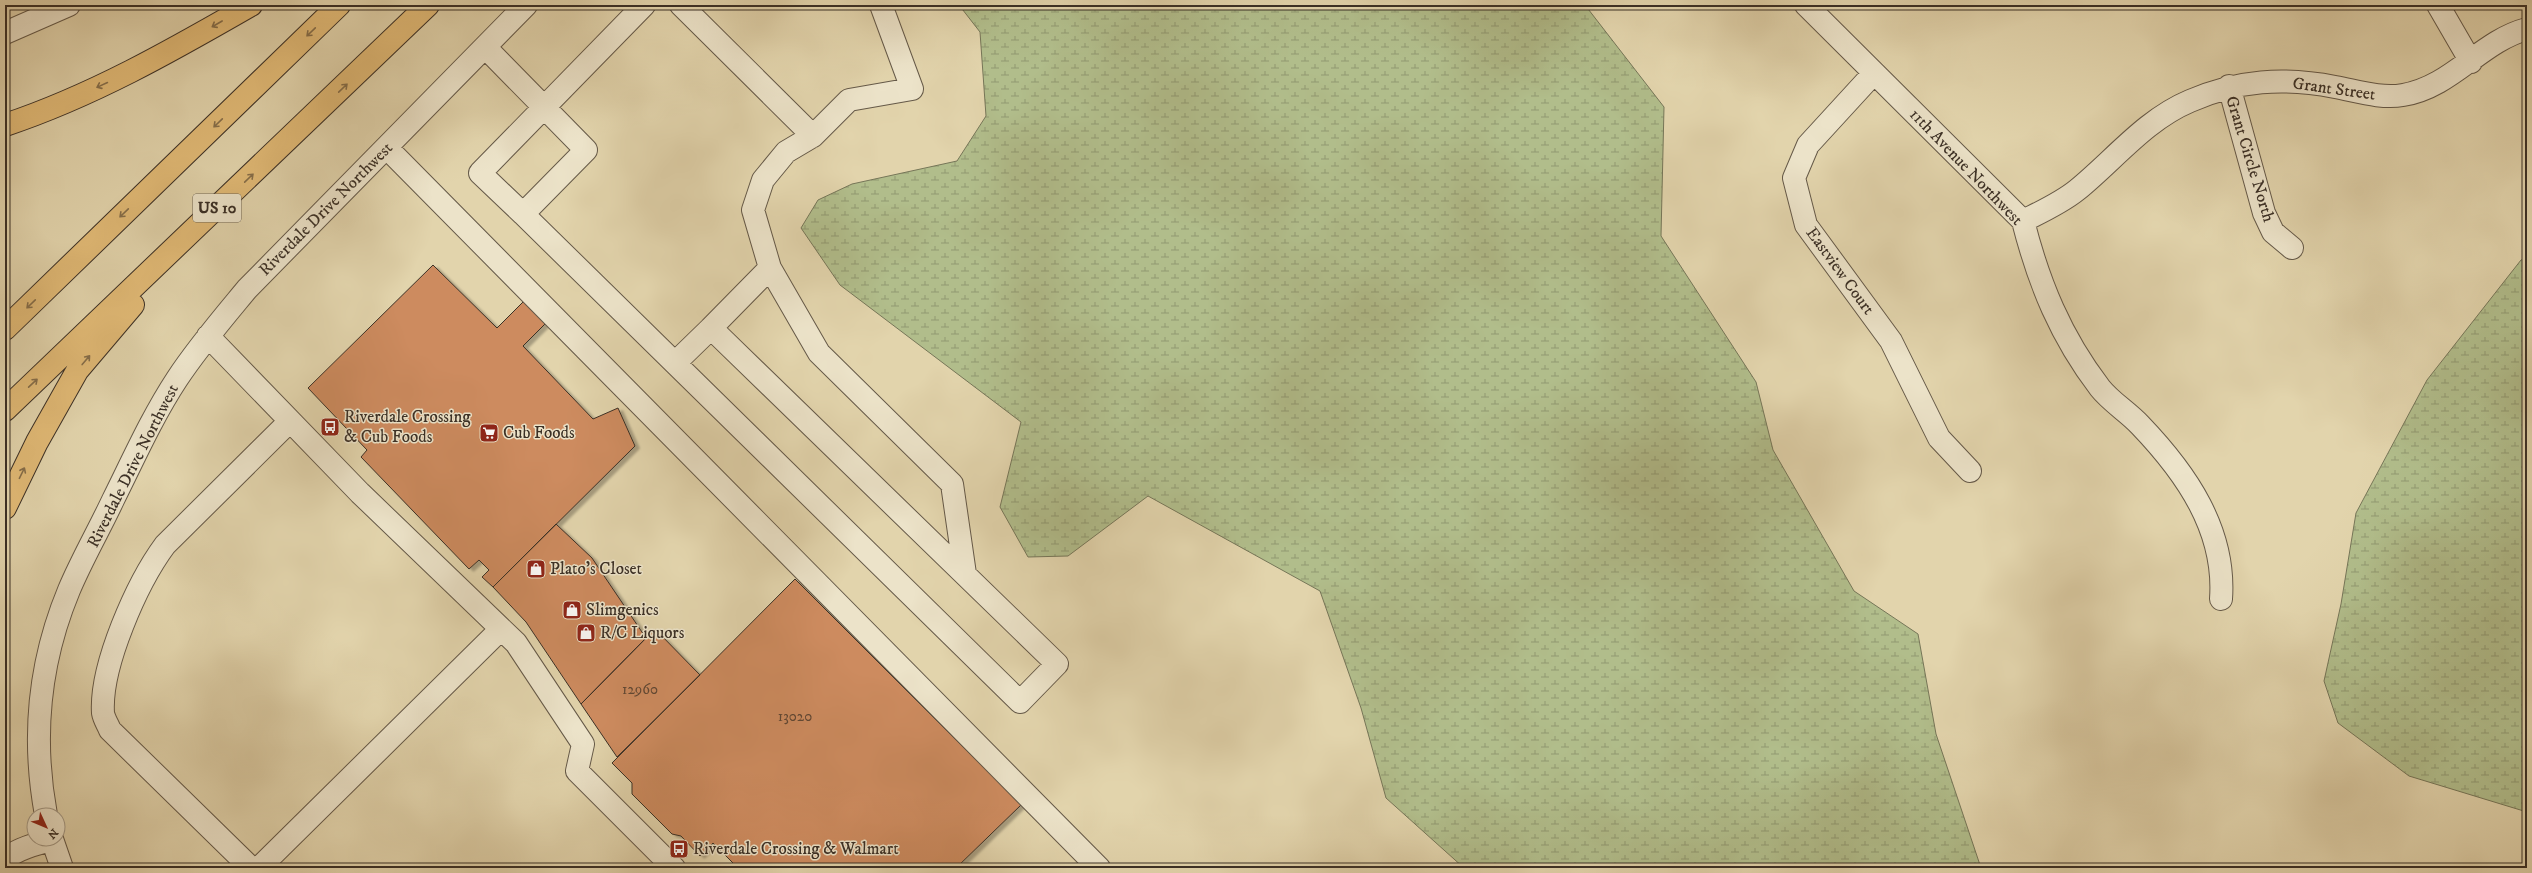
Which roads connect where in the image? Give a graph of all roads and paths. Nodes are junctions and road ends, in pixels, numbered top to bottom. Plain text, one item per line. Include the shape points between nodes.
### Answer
1 (69, 5) edge
2 (251, 5) edge
3 (339, 5) edge
4 (428, 5) edge
5 (526, 5) edge
6 (644, 5) edge
7 (681, 5) edge
8 (881, 5) edge
9 (1806, 5) edge
10 (2438, 5) edge
11 (2527, 29) edge
12 (5, 33) edge
13 (485, 47) junction
14 (2471, 62) junction
15 (1874, 73) junction
16 (2228, 86) junction
17 (545, 107) junction
18 (5, 125) edge
19 (813, 136) junction
20 (387, 148) junction
21 (523, 214) junction
22 (206, 219) junction
23 (2023, 222) junction
24 (2292, 248) dead end
25 (770, 268) junction
26 (711, 328) junction
27 (5, 329) edge
28 (208, 336) junction
29 (675, 364) junction
30 (5, 410) edge
31 (290, 421) junction
32 (1970, 471) dead end
33 (5, 508) edge
34 (965, 574) junction
35 (2221, 599) dead end
36 (500, 630) junction
37 (44, 807) edge
38 (27, 847) edge
39 (55, 847) edge
40 (5, 859) edge
41 (1094, 866) edge
42 (62, 868) edge
43 (251, 868) edge
44 (259, 868) edge
45 (674, 868) edge

1 - 12 street
2 -> 18 highway via 152,62 53,109
3 -> 27 highway
22 -> 4 highway, US 10
5 - 13 street, Riverdale Drive Northwest
6 - 17 street
7 - 19 street
8 - 19 street via 912,89 849,100
9 - 15 street, 11th Avenue Northwest
10 - 14 street
11 - 14 street, Grant Street via 2500,41
13 - 17 street
13 - 20 street, Riverdale Drive Northwest
14 - 16 street, Grant Street via 2436,85 2403,96 2382,96 2310,82 2264,82
15 - 23 street, 11th Avenue Northwest
15 - 32 street, Eastview Court via 1808,145 1794,178 1806,225 1891,341 1939,438
16 - 23 street, Grant Street via 2189,101 2148,125 2076,191
16 - 24 street, Grant Circle North via 2264,213 2273,232
17 - 21 street via 586,150
17 - 21 street via 480,173
19 - 25 street via 786,152 763,180 752,210
20 - 28 street, Riverdale Drive Northwest via 248,289
20 - 41 street
21 - 29 street
30 -> 22 highway, US 10
33 -> 22 highway via 37,442 77,371
23 - 35 street, 11th Avenue Northwest via 2035,267 2051,309 2069,341 2101,389 2139,424 2176,464 2194,492 2214,534 2222,577
25 - 26 street
25 - 34 street via 819,353 952,484
26 - 29 street
26 - 34 street
28 - 31 street
28 - 37 street, Riverdale Drive Northwest via 176,380 152,422 69,590 53,635 42,682 37,727 39,778
29 - 34 street via 1020,702 1057,664
31 - 36 street
31 - 43 street via 165,545 155,558 123,623 104,693 103,715 110,730
36 - 44 street
36 - 45 street via 516,643 583,744 577,771
38 - 40 street
39 - 42 street

